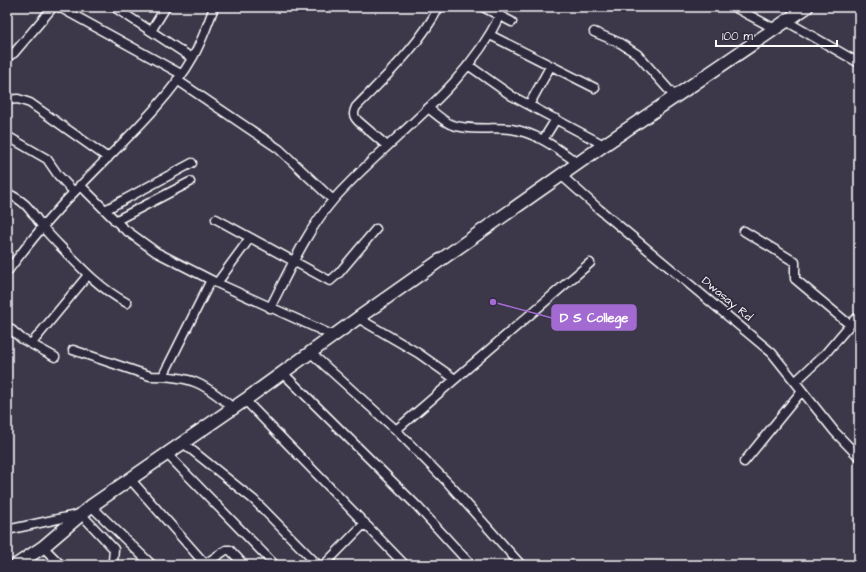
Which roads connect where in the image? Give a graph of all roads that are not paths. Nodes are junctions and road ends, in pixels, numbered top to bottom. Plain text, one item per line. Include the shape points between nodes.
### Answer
1 (53, 7) edge
2 (59, 7) edge
3 (114, 7) edge
4 (166, 7) edge
5 (213, 7) edge
6 (439, 7) edge
7 (483, 7) edge
8 (734, 7) edge
9 (807, 7) edge
10 (500, 15) junction
11 (512, 22) dead end
12 (786, 22) junction
13 (775, 29) junction
14 (151, 31) junction
15 (594, 32) dead end
16 (490, 35) junction
17 (7, 57) edge
18 (192, 58) junction
19 (859, 63) edge
20 (468, 66) junction
21 (550, 67) junction
22 (179, 77) junction
23 (595, 88) dead end
24 (676, 98) junction
25 (7, 100) edge
26 (529, 105) junction
27 (428, 108) junction
28 (556, 119) junction
29 (7, 136) edge
30 (544, 140) junction
31 (604, 145) junction
32 (387, 146) junction
33 (108, 158) junction
34 (192, 163) dead end
35 (579, 164) junction
36 (562, 176) junction
37 (190, 182) dead end
38 (80, 186) junction
39 (74, 192) junction
40 (7, 193) edge
41 (333, 200) junction
42 (105, 210) junction
43 (216, 219) dead end
44 (115, 221) junction
45 (42, 226) junction
46 (376, 229) dead end
47 (744, 231) dead end
48 (250, 238) junction
49 (294, 262) junction
50 (590, 263) dead end
51 (7, 272) edge
52 (88, 275) junction
53 (214, 282) junction
54 (127, 303) dead end
55 (270, 308) junction
56 (859, 317) edge
57 (358, 318) junction
58 (850, 324) junction
59 (7, 326) edge
60 (334, 336) junction
61 (32, 343) junction
62 (73, 350) dead end
63 (311, 353) junction
64 (55, 357) dead end
65 (283, 373) junction
66 (163, 376) junction
67 (455, 379) junction
68 (795, 382) junction
69 (801, 392) junction
70 (245, 400) junction
71 (233, 408) junction
72 (396, 430) junction
73 (183, 443) junction
74 (167, 454) junction
75 (859, 457) edge
76 (744, 462) dead end
77 (131, 480) junction
78 (91, 506) junction
79 (81, 514) junction
80 (365, 523) junction
81 (7, 530) edge
82 (43, 546) junction
83 (206, 564) edge
84 (16, 565) edge
85 (61, 565) edge
86 (114, 565) edge
87 (152, 565) edge
88 (244, 565) edge
89 (275, 565) edge
90 (318, 565) edge
91 (324, 565) edge
92 (405, 565) edge
93 (471, 565) edge
94 (521, 565) edge

1 - 17 street via 14,53
2 - 22 street
3 - 14 street
4 - 14 street
5 - 18 street
6 - 32 street via 414,46 353,112 358,121
7 - 10 street
8 - 13 street
9 - 12 highway
10 - 11 street
10 - 16 street
12 - 13 highway
12 - 19 street
13 - 24 highway
14 - 18 street
15 - 24 street via 620,43 633,52
16 - 20 street
16 - 21 street
18 - 22 street
20 - 26 street via 496,87
20 - 27 street
21 - 23 street
21 - 26 street
22 - 33 street via 153,110
22 - 41 street via 279,150
24 - 31 highway
25 - 33 street via 18,99 30,103
26 - 28 street
27 - 30 street via 452,125 512,129
27 - 32 street
28 - 30 street
28 - 31 street
29 - 39 street via 42,155
30 - 35 street
31 - 35 highway
32 - 41 street
33 - 38 street
34 - 42 street
35 - 36 highway
36 - 57 highway
36 - 68 street, Dwasay Rd via 772,353
37 - 44 street
38 - 39 street
38 - 42 street
39 - 45 street
40 - 45 street via 33,211
41 - 49 street
42 - 44 street
43 - 48 street
44 - 53 street via 156,252
45 - 51 street
45 - 52 street
46 - 49 street via 330,281
47 - 58 street via 795,262 795,279
48 - 49 street
48 - 53 street
49 - 55 street
50 - 67 street
52 - 54 street via 108,293
52 - 61 street
53 - 55 street
53 - 66 street
55 - 60 street
56 - 58 street
57 - 60 highway
57 - 67 street via 418,353
58 - 68 street via 825,354
59 - 61 street via 22,339
60 - 63 highway
61 - 64 street
62 - 66 street via 150,376
63 - 65 highway
63 - 72 street
65 - 70 highway
65 - 93 street via 417,506
66 - 71 street via 200,383
67 - 72 street
68 - 69 street, Dwasay Rd
69 - 75 street, Dwasay Rd
69 - 76 street
70 - 71 highway
70 - 80 street
71 - 73 highway
72 - 94 street
73 - 74 highway
73 - 90 street via 254,500
74 - 77 highway
74 - 89 street
77 - 78 highway
77 - 83 street
78 - 79 highway
78 - 87 street
79 - 81 street
79 - 82 highway
79 - 86 street via 114,549
80 - 91 street
80 - 92 street
82 - 84 highway
82 - 85 street
83 - 88 street via 226,550 230,550

